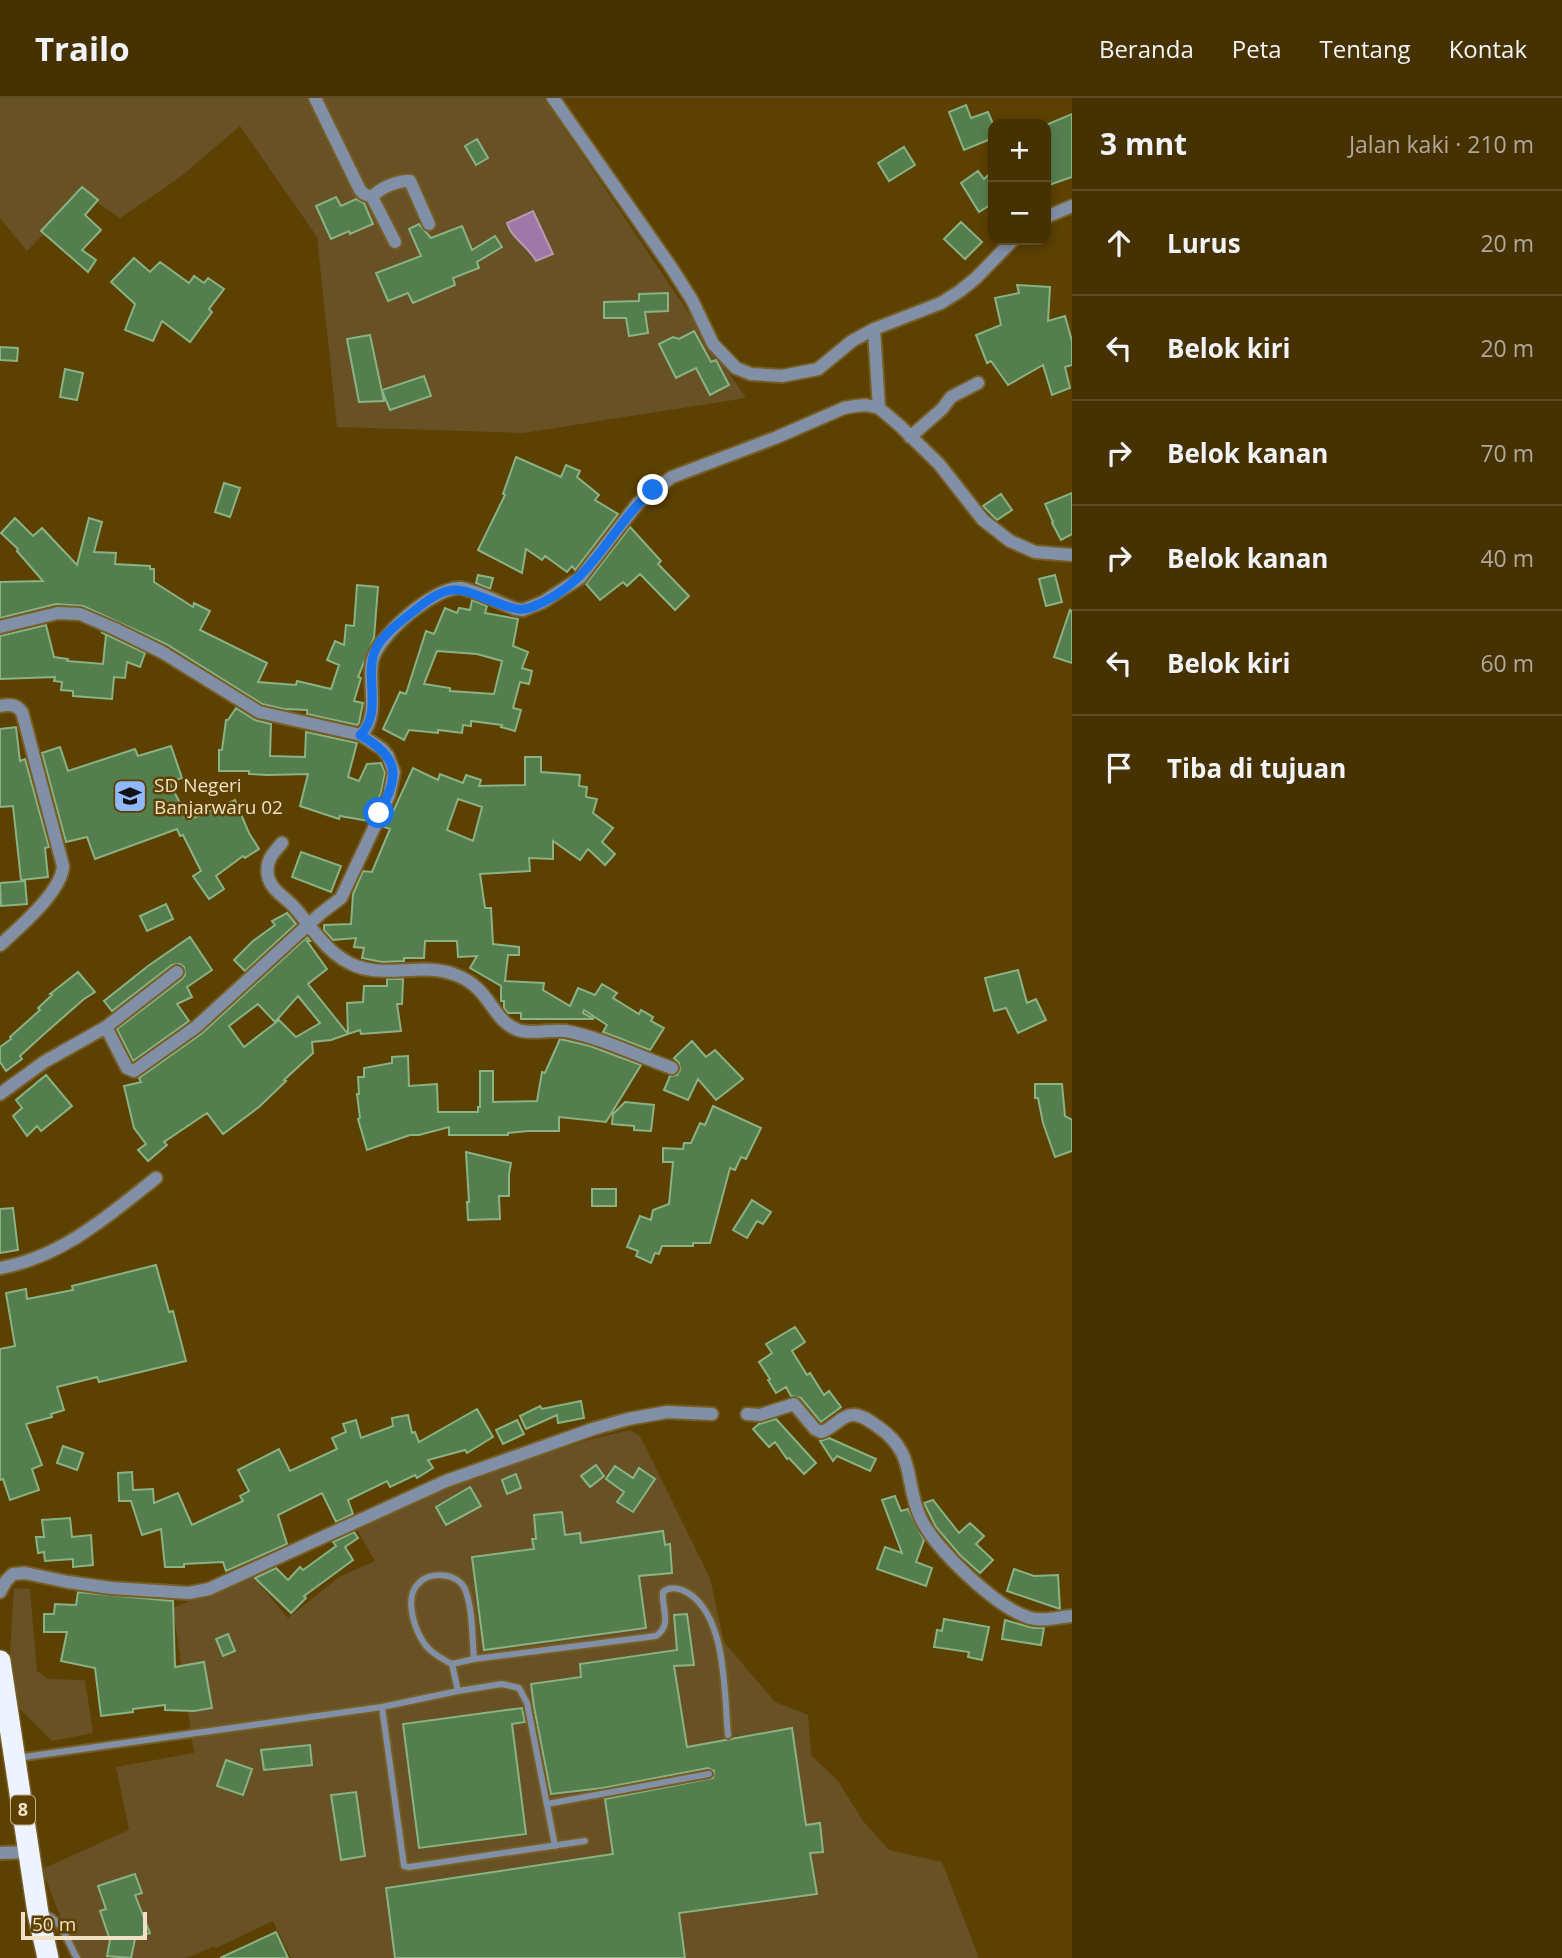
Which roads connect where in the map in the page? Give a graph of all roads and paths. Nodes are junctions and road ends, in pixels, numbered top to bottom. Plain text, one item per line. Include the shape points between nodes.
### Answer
1 (315, 98) edge
2 (553, 98) edge
3 (372, 197) junction
4 (1072, 206) edge
5 (1051, 215) edge
6 (429, 223) dead end
7 (395, 242) dead end
8 (1008, 245) edge
9 (874, 328) junction
10 (978, 383) dead end
11 (878, 408) junction
12 (910, 437) junction
13 (1072, 555) edge
14 (0, 627) edge
15 (0, 706) edge
16 (360, 735) junction
17 (282, 843) dead end
18 (308, 926) junction
19 (0, 945) edge
20 (177, 972) dead end
21 (106, 1027) junction
22 (672, 1068) dead end
23 (0, 1094) edge
24 (156, 1178) dead end
25 (0, 1268) edge
26 (712, 1414) dead end
27 (747, 1414) dead end
28 (0, 1592) edge
29 (1072, 1616) edge
30 (474, 1659) junction
31 (0, 1661) edge
32 (452, 1664) junction
33 (458, 1690) junction
34 (3, 1692) edge
35 (382, 1707) junction
36 (728, 1735) dead end
37 (15, 1759) junction
38 (709, 1774) dead end
39 (547, 1804) junction
40 (585, 1841) dead end
41 (555, 1846) junction
42 (29, 1852) junction
43 (0, 1853) edge
44 (38, 1913) junction
45 (48, 1958) edge
46 (77, 1958) edge

1 - 3 street via 356,184
2 - 9 street via 671,267 713,344 736,368 763,376 818,369
3 - 6 street via 410,181
3 - 7 street
4 - 5 street
8 - 9 street via 976,278 941,303
9 - 11 street
10 - 12 street via 951,397
11 - 12 street
11 - 16 street via 844,408 672,477 638,503 580,578 532,607 516,609 459,588 436,594 374,650 372,709
12 - 13 street via 1003,537 1035,552
14 - 16 street via 58,613 80,614 162,652 259,712
15 - 19 street via 10,704 22,712 63,866 55,888
16 - 18 street via 388,756 393,786 346,890
17 - 18 street via 270,856 268,879
18 - 21 street via 196,1027 138,1070 127,1068
18 - 22 street via 328,948 356,966 441,970 467,979 484,993 502,1019 519,1030 568,1032
20 - 21 street
21 - 23 street via 44,1062
24 - 25 street via 55,1251
26 - 28 street via 667,1412 593,1429 446,1481 209,1589 111,1588 25,1573 13,1574
27 - 29 street via 760,1415 794,1404 821,1432 848,1416 868,1420 897,1443 908,1464 921,1519 956,1563 1000,1602 1023,1615 1040,1620
30 - 32 lane
30 - 32 lane via 462,1585 452,1576 436,1576 416,1585 412,1601 428,1649
30 - 36 lane via 648,1639 663,1632 666,1624 663,1592 671,1588 684,1591 702,1605 714,1627
31 - 34 highway, 8
32 - 33 lane
33 - 35 lane
33 - 39 lane via 511,1685 525,1695
34 - 37 highway, 8
35 - 37 lane
35 - 41 lane via 404,1866
37 - 42 highway, 8
38 - 39 lane
39 - 41 lane
40 - 41 lane
42 - 43 street
42 - 44 highway, 8
44 - 45 highway, 8
44 - 46 lane via 51,1916 58,1924

